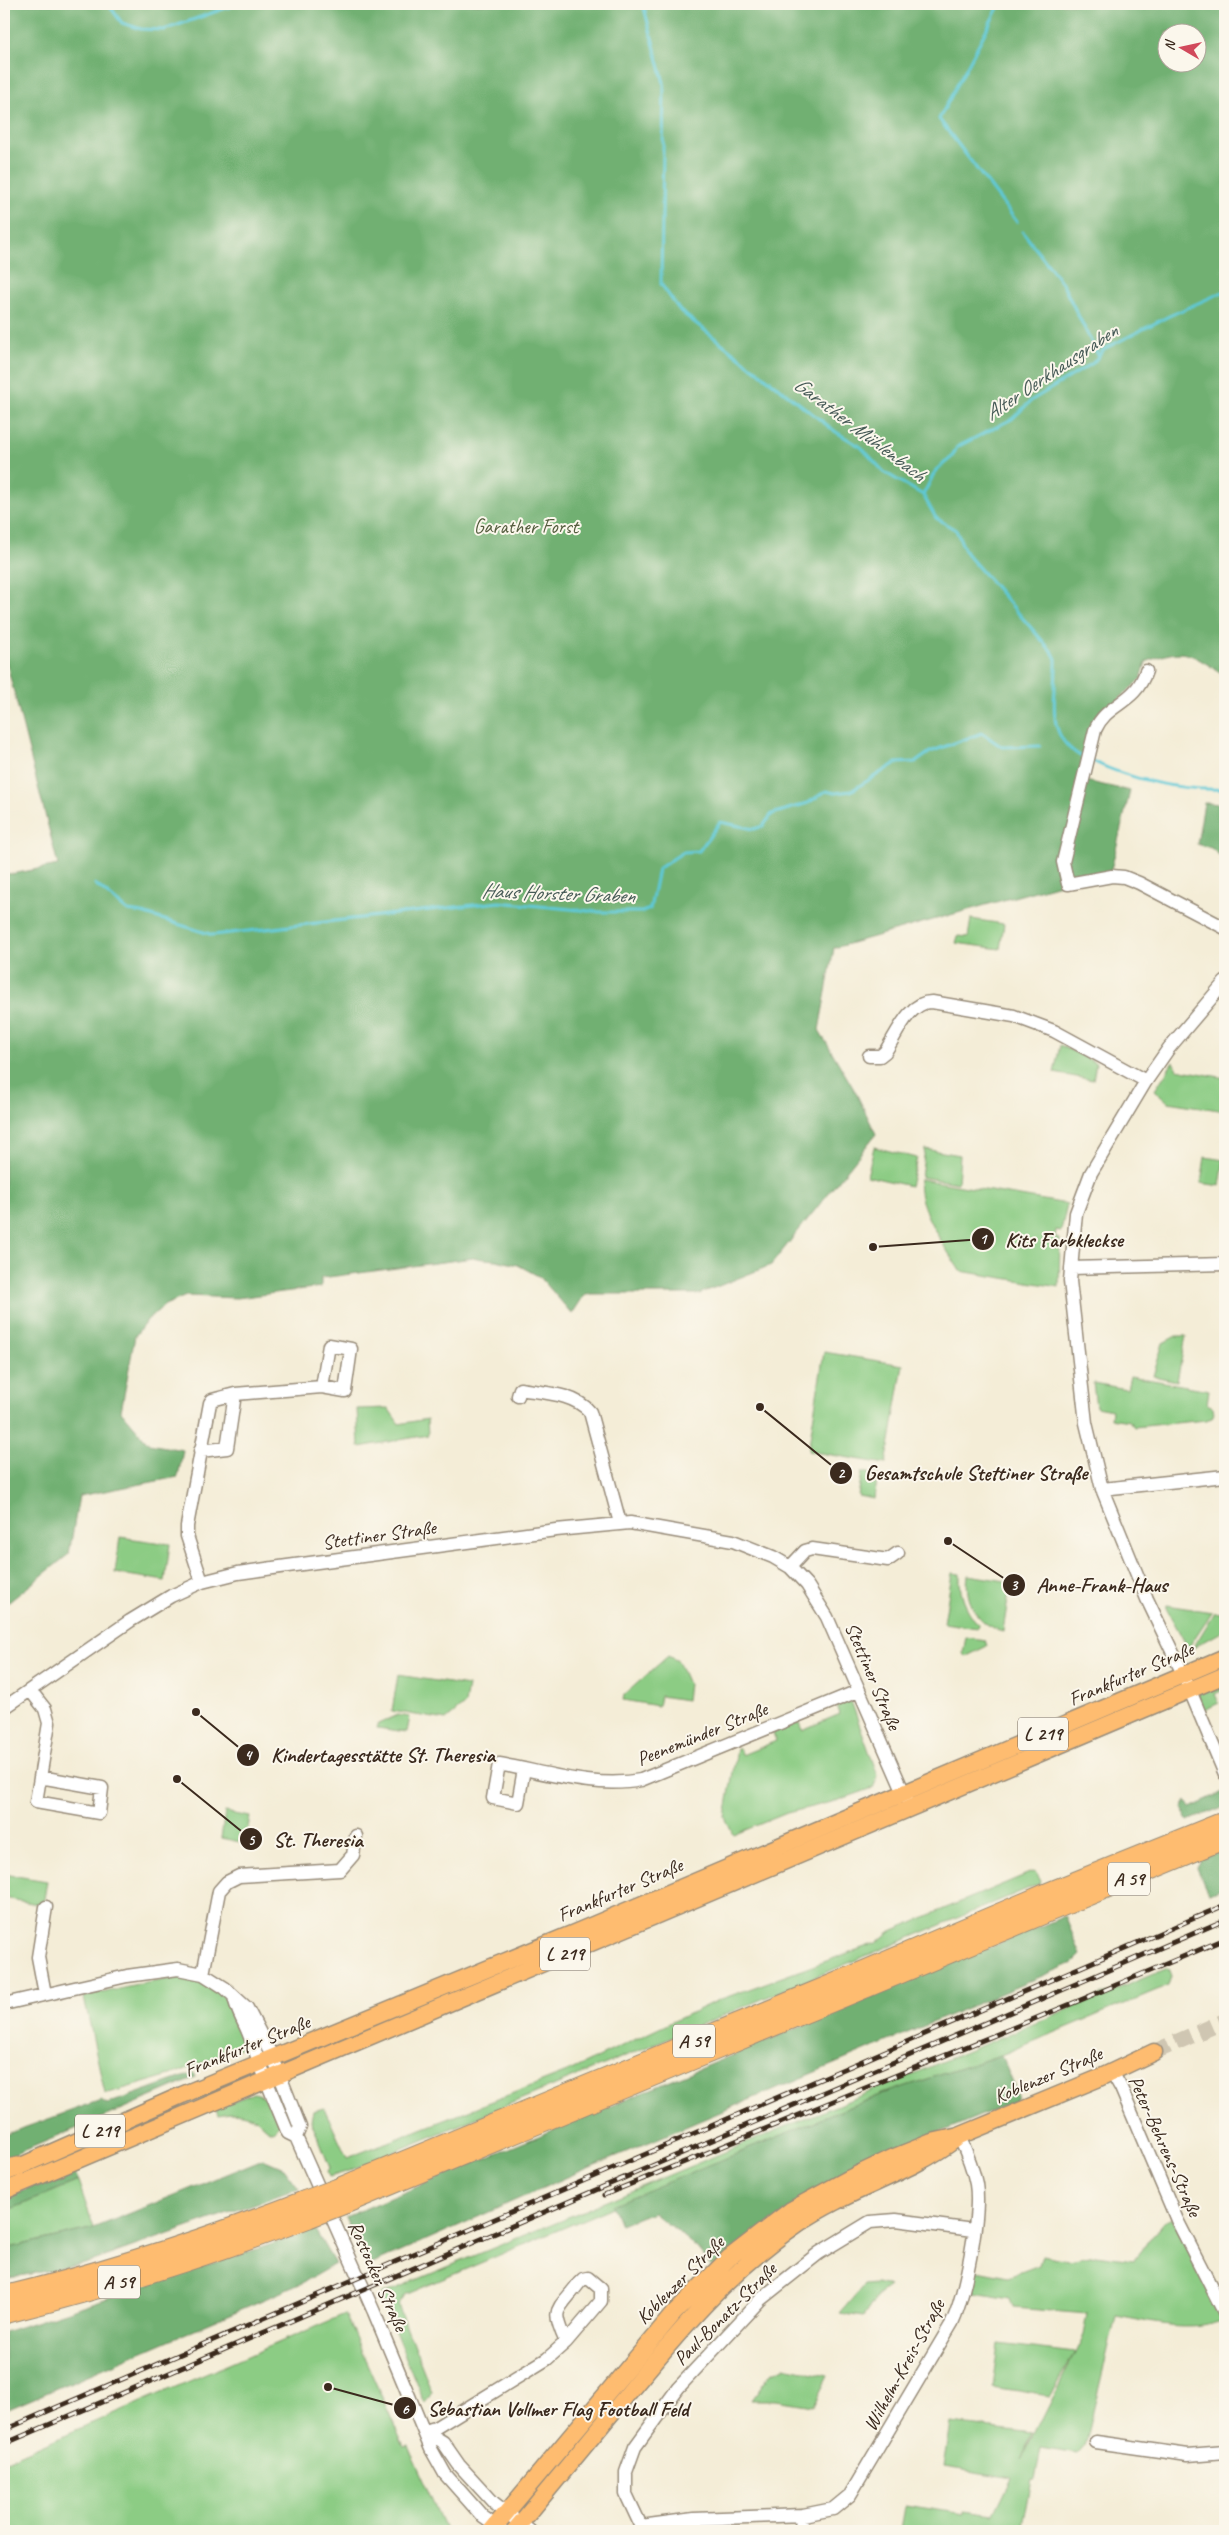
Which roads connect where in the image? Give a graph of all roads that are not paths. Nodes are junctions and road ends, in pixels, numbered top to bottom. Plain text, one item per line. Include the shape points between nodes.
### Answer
1 (1146, 671) dead end
2 (1225, 928) edge
3 (1225, 982) edge
4 (869, 1056) dead end
5 (1146, 1081) junction
6 (1225, 1264) edge
7 (1071, 1268) junction
8 (322, 1387) dead end
9 (235, 1394) junction
10 (518, 1396) dead end
11 (200, 1451) junction
12 (1225, 1476) edge
13 (1102, 1489) junction
14 (620, 1523) junction
15 (898, 1554) dead end
16 (790, 1567) junction
17 (202, 1582) junction
18 (1225, 1657) edge
19 (1183, 1674) junction
20 (1225, 1675) edge
21 (30, 1690) junction
22 (858, 1690) junction
23 (1188, 1690) junction
24 (4, 1708) edge
25 (524, 1769) dead end
26 (1225, 1774) edge
27 (40, 1777) junction
28 (907, 1800) junction
29 (1225, 1821) edge
30 (356, 1836) dead end
31 (1225, 1839) edge
32 (1198, 1841) junction
33 (46, 1907) dead end
34 (203, 1974) junction
35 (45, 1994) junction
36 (4, 2004) edge
37 (1154, 2052) tunnel mouth
38 (266, 2061) junction
39 (1112, 2072) junction
40 (272, 2077) junction
41 (959, 2136) junction
42 (8, 2170) edge
43 (4, 2192) edge
44 (342, 2196) junction
45 (306, 2210) junction
46 (973, 2230) junction
47 (4, 2296) edge
48 (4, 2314) edge
49 (1225, 2314) edge
50 (566, 2342) junction
51 (425, 2431) junction
52 (1096, 2442) dead end
53 (1225, 2452) edge
54 (506, 2513) junction
55 (803, 2515) junction
56 (521, 2529) edge
57 (640, 2529) edge
58 (497, 2530) edge
59 (800, 2531) edge

1 - 2 street via 1137,690 1100,719 1088,753 1063,862 1068,884 1112,876 1132,880
3 - 5 street
4 - 5 street via 880,1056 885,1052 913,1009 922,1002 932,1002 1014,1016 1046,1028
5 - 7 street via 1090,1173 1076,1213
6 - 7 street
7 - 13 street via 1086,1424
8 - 9 street
9 - 11 street via 212,1400
9 - 11 street via 227,1448
10 - 14 street via 520,1389 566,1398 580,1402 590,1412
11 - 17 street via 187,1536
12 - 13 street
13 - 19 street via 1147,1599
14 - 16 street, Stettiner Straße via 740,1543
14 - 17 street, Stettiner Straße via 280,1567
15 - 16 street via 888,1560 812,1549 805,1551
16 - 22 street, Stettiner Straße via 821,1605
17 - 21 street, Stettiner Straße via 146,1610
18 - 19 main road, Frankfurter Straße / L 219
19 - 23 street
19 - 28 main road, Frankfurter Straße / L 219
20 - 23 main road, Frankfurter Straße / L 219
21 - 24 street, Stettiner Straße
21 - 27 street via 48,1716
22 - 25 street, Peenemünder Straße via 641,1780 604,1783
22 - 28 street, Stettiner Straße
23 - 26 street, Frankfurter Straße
23 - 28 main road, Frankfurter Straße / L 219
27 - 27 street via 36,1802 99,1813 102,1788
28 - 38 main road, Frankfurter Straße / L 219
28 - 40 main road, Frankfurter Straße / L 219
29 - 32 highway, A 59
30 - 34 street via 353,1855 340,1870 240,1876 227,1882 219,1891
31 - 32 highway, A 59
32 - 44 highway, A 59 via 1056,1910
32 - 44 highway, A 59 via 1049,1892
33 - 35 street via 38,1957
34 - 35 street, Rostocker Straße via 168,1970
34 - 38 street, Rostocker Straße via 234,1997 237,2013
35 - 36 street, Rostocker Straße
37 - 39 main road, Koblenzer Straße
38 - 40 street, Rostocker Straße
38 - 42 main road, Frankfurter Straße / L 219
39 - 41 main road, Koblenzer Straße
39 - 49 street, Peter-Behrens-Straße via 1185,2237
40 - 43 main road, Frankfurter Straße / L 219
40 - 51 street, Rostocker Straße via 288,2133 296,2137
41 - 46 street, Wilhelm-Kreis-Straße via 976,2184
41 - 54 main road, Koblenzer Straße via 932,2142 848,2179 791,2210 730,2257 675,2312
41 - 56 main road, Koblenzer Straße via 937,2153 855,2191 800,2223 739,2269 686,2323
44 - 45 highway, A 59, bridge
45 - 47 highway, A 59
45 - 48 highway, A 59 via 177,2265
46 - 55 street, Wilhelm-Kreis-Straße via 967,2276 956,2313 858,2483 844,2502 832,2509
46 - 57 street, Paul-Bonatz-Straße via 879,2220 862,2226 818,2253 761,2299 678,2388 632,2454 626,2472 626,2494
50 - 50 street via 600,2301 601,2289 588,2278 579,2283 556,2313
50 - 51 street via 535,2368
51 - 54 street via 443,2442 459,2465
51 - 58 street, Rostocker Straße via 430,2449 445,2474
52 - 53 street via 1188,2455
54 - 56 street
54 - 58 main road, Koblenzer Straße
55 - 57 street, Wilhelm-Kreis-Straße via 694,2519
55 - 59 street

